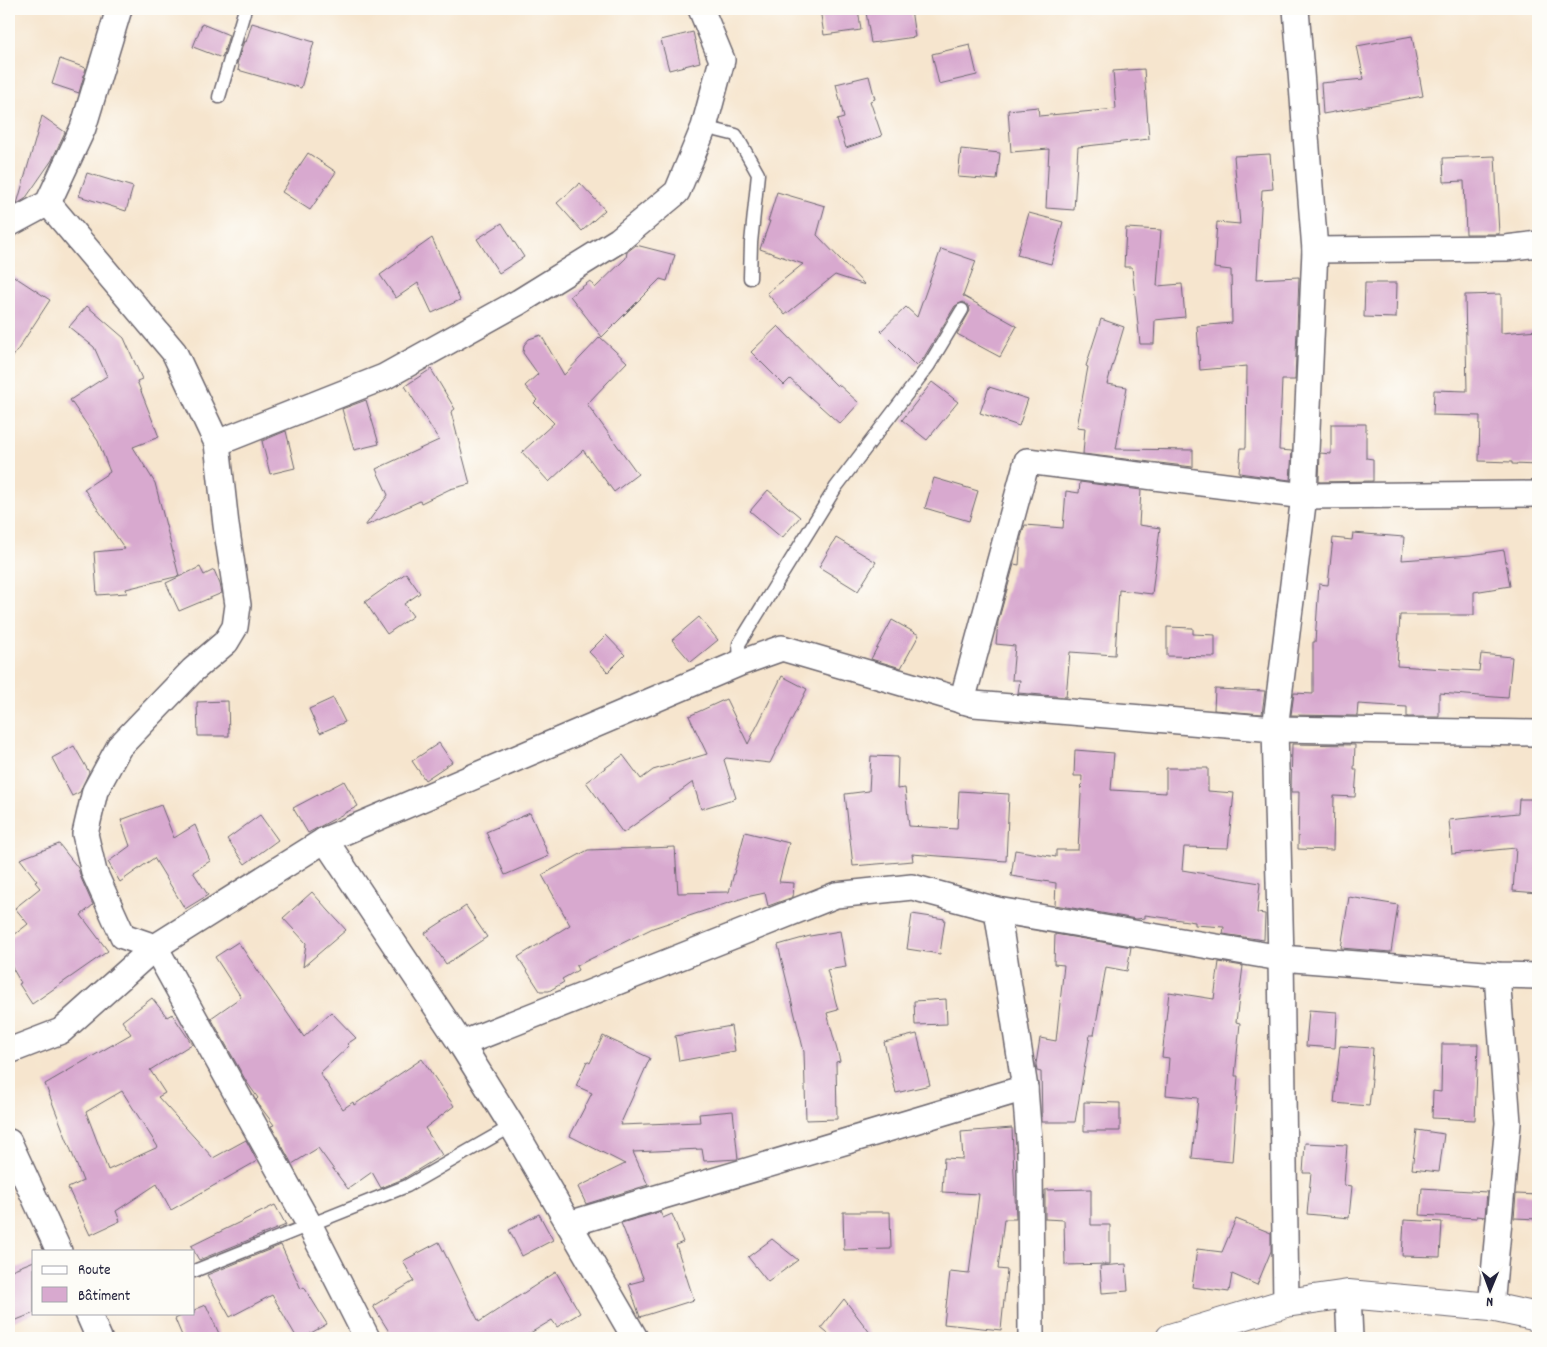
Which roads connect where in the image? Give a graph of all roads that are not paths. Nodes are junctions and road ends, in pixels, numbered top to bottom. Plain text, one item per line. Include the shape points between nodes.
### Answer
1 (119, 9) edge
2 (245, 9) edge
3 (701, 9) edge
4 (1303, 10) edge
5 (219, 97) dead end
6 (704, 127) junction
7 (48, 203) junction
8 (9, 224) edge
9 (1538, 244) edge
10 (1315, 250) junction
11 (750, 278) dead end
12 (962, 310) dead end
13 (217, 444) junction
14 (1538, 494) edge
15 (1304, 496) junction
16 (740, 663) junction
17 (962, 701) junction
18 (1275, 729) junction
19 (1538, 733) edge
20 (325, 840) junction
21 (997, 910) junction
22 (155, 947) junction
23 (1281, 958) junction
24 (1497, 975) junction
25 (1538, 976) edge
26 (461, 1044) junction
27 (9, 1051) edge
28 (1025, 1088) junction
29 (512, 1126) junction
30 (9, 1142) edge
31 (309, 1224) junction
32 (569, 1224) junction
33 (59, 1250) edge
34 (195, 1271) edge
35 (1348, 1294) junction
36 (1286, 1303) junction
37 (1491, 1306) junction
38 (89, 1314) edge
39 (1538, 1317) edge
40 (99, 1338) edge
41 (367, 1338) edge
42 (635, 1338) edge
43 (1031, 1338) edge
44 (1170, 1338) edge
45 (1350, 1338) edge

1 - 7 street via 83,128
2 - 5 lane
3 - 6 street via 722,60
4 - 10 street
6 - 11 lane via 736,135 758,174
6 - 13 street via 677,192 620,240 519,302 384,377
7 - 8 street
7 - 13 street via 174,352
9 - 10 street via 1506,248
10 - 15 street
12 - 16 lane via 929,365 836,487 739,644
13 - 22 street via 238,606 235,627 226,642 193,670 119,747 95,791 86,834 94,872 123,936
14 - 15 street
15 - 17 street via 1027,461
15 - 18 street
16 - 17 street via 782,648
16 - 20 street
17 - 18 street
18 - 19 street
18 - 23 street
20 - 22 street
20 - 26 street
21 - 23 street
21 - 26 street via 912,887 836,895
21 - 28 street
22 - 27 street via 61,1031
22 - 31 street
23 - 24 street
23 - 36 street
24 - 25 street
24 - 37 street via 1508,1122
26 - 29 street
28 - 32 street
28 - 43 street via 1030,1153
29 - 31 lane via 407,1186
29 - 32 street
30 - 33 street
31 - 34 lane
31 - 41 street
32 - 42 street
35 - 36 street
35 - 37 street
35 - 45 street
36 - 44 street
37 - 39 street
38 - 40 street

